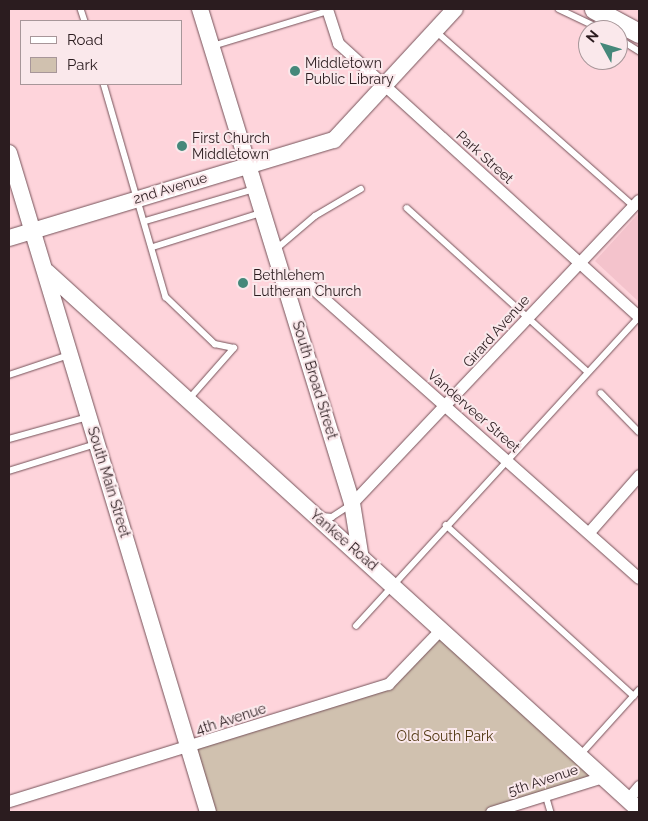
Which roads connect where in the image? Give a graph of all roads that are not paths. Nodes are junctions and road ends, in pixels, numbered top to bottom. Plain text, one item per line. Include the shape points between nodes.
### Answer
1 (200, 9) edge
2 (455, 9) edge
3 (559, 9) edge
4 (595, 9) edge
5 (327, 10) edge
6 (639, 17) edge
7 (582, 20) edge
8 (435, 30) junction
9 (639, 33) edge
10 (628, 44) edge
11 (211, 46) junction
12 (639, 51) edge
13 (104, 85) edge
14 (383, 86) junction
15 (9, 153) edge
16 (248, 164) junction
17 (256, 188) junction
18 (362, 188) dead end
19 (140, 198) junction
20 (637, 203) edge
21 (407, 208) dead end
22 (263, 213) junction
23 (146, 221) junction
24 (33, 230) junction
25 (9, 238) edge
26 (153, 247) junction
27 (275, 250) junction
28 (579, 262) junction
29 (47, 272) junction
30 (283, 276) junction
31 (639, 317) edge
32 (528, 318) junction
33 (71, 354) junction
34 (588, 371) junction
35 (9, 376) edge
36 (601, 393) dead end
37 (188, 400) junction
38 (447, 407) junction
39 (90, 416) junction
40 (639, 432) edge
41 (9, 439) edge
42 (98, 444) junction
43 (506, 458) junction
44 (9, 471) edge
45 (639, 476) edge
46 (352, 503) junction
47 (315, 515) junction
48 (446, 525) junction
49 (589, 532) junction
50 (360, 553) junction
51 (639, 578) edge
52 (392, 583) junction
53 (356, 626) dead end
54 (441, 628) junction
55 (639, 690) edge
56 (634, 696) junction
57 (188, 749) junction
58 (579, 755) junction
59 (603, 777) junction
60 (639, 786) edge
61 (546, 795) junction
62 (9, 801) edge
63 (634, 804) edge
64 (208, 812) edge
65 (491, 812) edge
66 (551, 812) edge

1 - 11 street, South Broad Street
2 - 8 street, 2nd Avenue
3 - 7 lane
4 - 6 main road
4 - 9 main road
5 - 11 lane
5 - 14 street, Park Street via 338,43
8 - 14 street, 2nd Avenue
8 - 20 lane
10 - 12 lane
11 - 16 street, South Broad Street
13 - 19 lane
14 - 16 street, 2nd Avenue via 334,140
14 - 28 street, Park Street
15 - 24 street, South Main Street
16 - 17 street, South Broad Street
16 - 19 street, 2nd Avenue
17 - 22 street, South Broad Street
17 - 23 lane
18 - 27 lane via 315,216
19 - 23 lane
19 - 24 street, 2nd Avenue
20 - 28 street, Girard Avenue
21 - 32 lane
22 - 26 lane
22 - 27 street, South Broad Street
23 - 26 lane
24 - 25 street, 2nd Avenue
24 - 29 street, South Main Street
26 - 37 lane via 166,297 215,344 234,348
27 - 30 street, South Broad Street
28 - 31 street, Park Street
28 - 32 street, Girard Avenue
29 - 33 street, South Main Street
29 - 37 street, Yankee Road
30 - 38 street, Vanderveer Street via 311,288
30 - 46 street, South Broad Street
31 - 34 lane
32 - 34 lane
32 - 38 street, Girard Avenue
33 - 35 lane
33 - 39 street, South Main Street
34 - 43 lane
36 - 40 lane
37 - 47 street, Yankee Road
38 - 43 street, Vanderveer Street
38 - 46 street, Girard Avenue
39 - 41 lane
39 - 42 street, South Main Street
42 - 44 lane
42 - 57 street, South Main Street
43 - 48 lane
43 - 49 street, Vanderveer Street
45 - 49 street
46 - 47 lane via 332,517
46 - 50 street, South Broad Street
47 - 50 street, Yankee Road
48 - 52 lane
48 - 56 lane
49 - 51 street, Vanderveer Street
50 - 52 street, Yankee Road
52 - 53 lane
52 - 54 street, Yankee Road
54 - 57 street, 4th Avenue via 388,684
54 - 58 street, Yankee Road
55 - 56 lane
56 - 58 lane
57 - 62 street, 4th Avenue
57 - 64 street, South Main Street
58 - 59 street, Yankee Road
59 - 61 street, 5th Avenue
59 - 63 street, Yankee Road
60 - 63 street
61 - 65 street, 5th Avenue
61 - 66 lane

